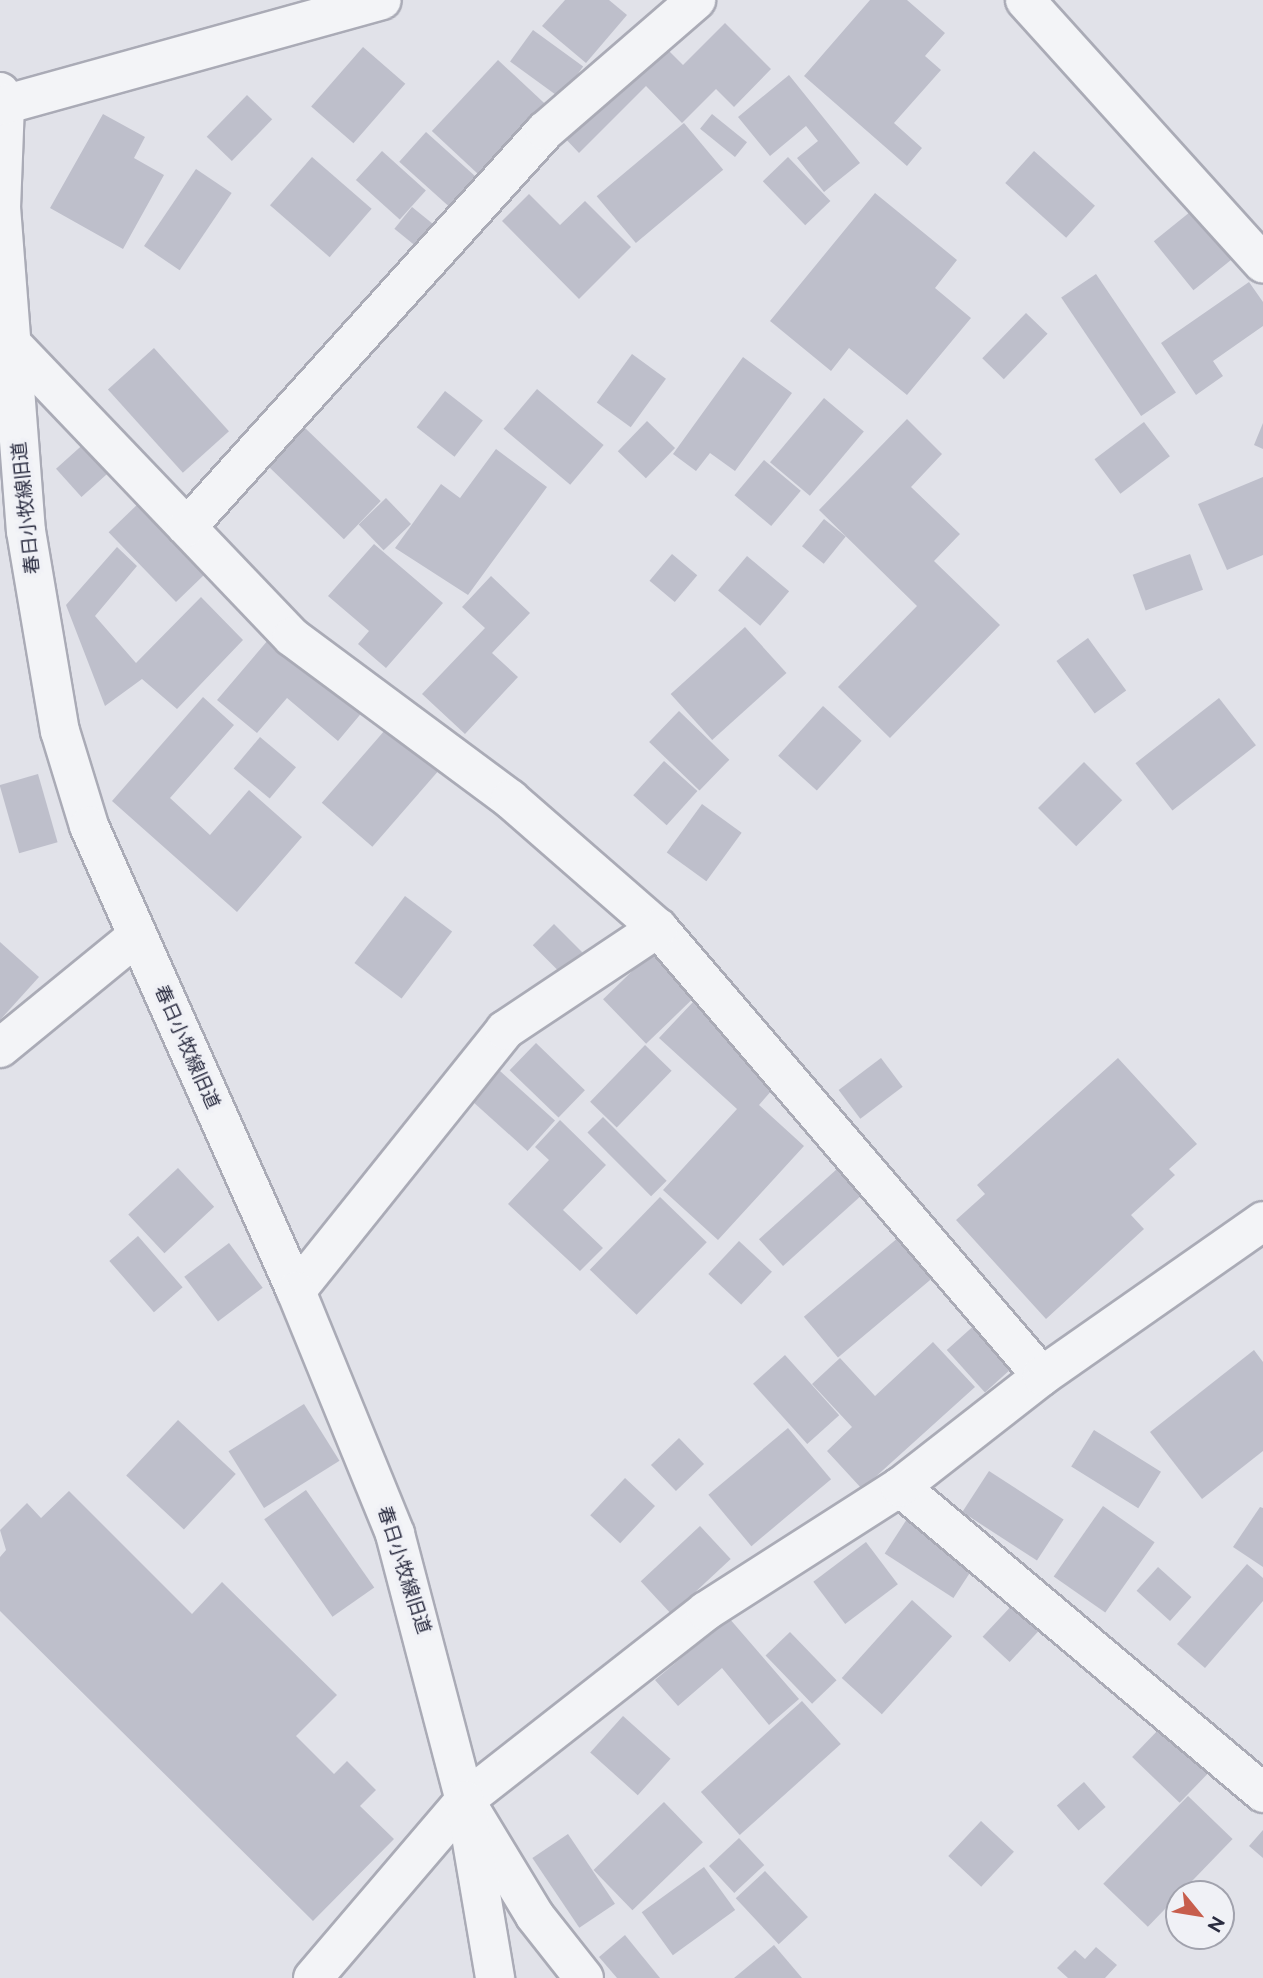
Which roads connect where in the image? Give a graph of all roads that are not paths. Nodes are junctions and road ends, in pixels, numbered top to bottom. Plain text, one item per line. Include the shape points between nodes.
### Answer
1 (382, 0) edge
2 (696, 0) edge
3 (1025, 0) edge
4 (2, 101) edge
5 (1263, 263) edge
6 (12, 344) junction
7 (187, 527) junction
8 (658, 928) junction
9 (137, 936) junction
10 (0, 1048) edge
11 (1263, 1220) edge
12 (296, 1291) junction
13 (1042, 1376) junction
14 (900, 1486) junction
15 (1263, 1793) edge
16 (465, 1800) junction
17 (313, 1978) edge
18 (495, 1978) edge
19 (584, 1978) edge

1 - 4 street
2 - 7 street via 545,131
3 - 5 street
4 - 6 street, 春日小牧線旧道 via 1,207
6 - 7 street
6 - 9 street, 春日小牧線旧道 via 42,652 89,826
7 - 8 street via 292,637 510,799
8 - 12 street via 506,1030
8 - 13 street
9 - 10 street
9 - 12 street, 春日小牧線旧道
11 - 13 street
12 - 16 street, 春日小牧線旧道 via 395,1534
13 - 14 street
14 - 15 street
14 - 16 street via 706,1611
16 - 17 street
16 - 18 street, 春日小牧線旧道
16 - 19 street via 535,1916

